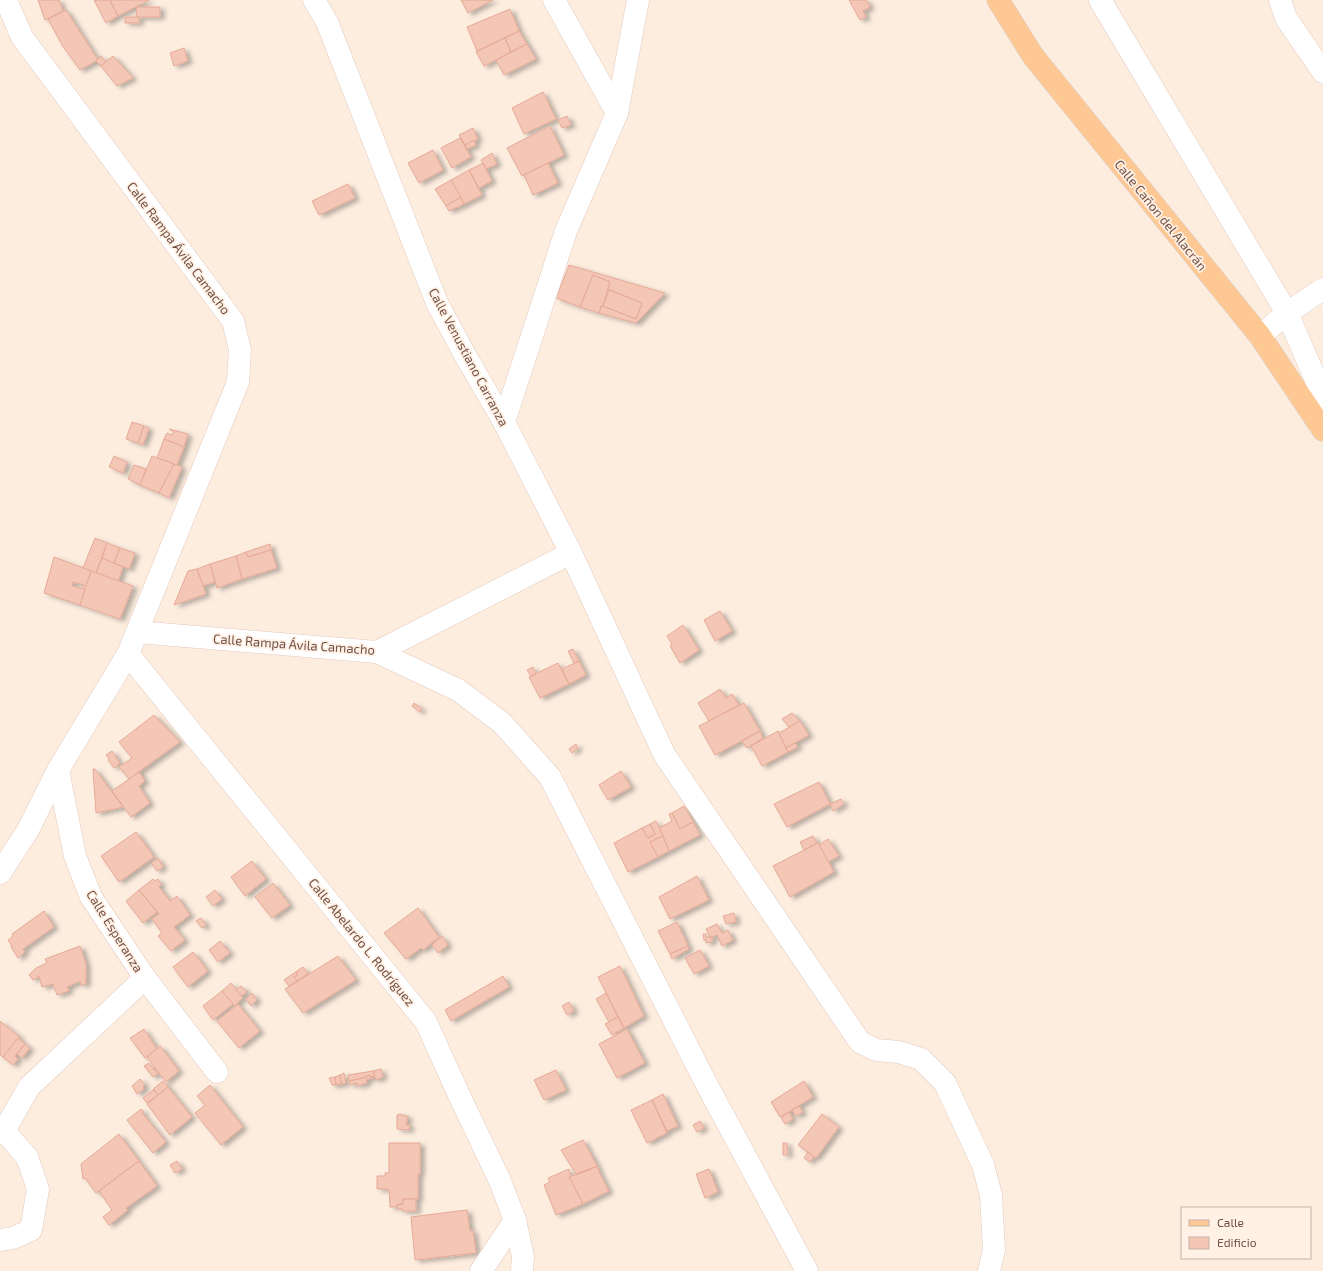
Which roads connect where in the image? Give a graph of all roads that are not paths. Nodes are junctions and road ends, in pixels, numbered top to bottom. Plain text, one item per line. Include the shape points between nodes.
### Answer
1 (6, 0) edge
2 (314, 0) edge
3 (554, 0) edge
4 (638, 0) edge
5 (998, 0) edge
6 (1100, 0) edge
7 (1280, 0) edge
8 (1323, 72) edge
9 (617, 113) junction
10 (1323, 289) edge
11 (1286, 313) junction
12 (1260, 336) junction
13 (504, 422) junction
14 (1321, 427) edge
15 (571, 553) junction
16 (137, 632) junction
17 (377, 652) junction
18 (128, 654) junction
19 (58, 770) junction
20 (0, 873) edge
21 (145, 978) junction
22 (217, 1072) dead end
23 (2, 1130) edge
24 (515, 1220) junction
25 (0, 1240) edge
26 (481, 1271) edge
27 (522, 1271) edge
28 (807, 1271) edge
29 (989, 1271) edge

1 - 16 street, Calle Rampa Ávila Camacho via 22,37 233,321 240,350 238,382
2 - 13 street, Calle Venustiano Carranza via 327,22 437,303
3 - 9 street
4 - 9 street
5 - 12 main road, Calle Cañon del Alacrán via 1033,56
6 - 11 street
7 - 8 street via 1286,18
9 - 13 street via 566,231
10 - 11 street
11 - 12 street
11 - 14 street via 1320,389
12 - 14 main road, Calle Cañon del Alacrán
13 - 15 street, Calle Venustiano Carranza
15 - 17 street, Calle Rampa Ávila Camacho
15 - 29 street, Calle Venustiano Carranza via 664,754 860,1042 876,1050 899,1052 921,1059 945,1083 983,1165 990,1195 994,1250
16 - 17 street, Calle Rampa Ávila Camacho
16 - 18 street, Calle Rampa Ávila Camacho
17 - 28 street via 458,690 502,723 550,777 708,1087
18 - 19 street, Calle Rampa Ávila Camacho
18 - 24 street, Calle Abelardo L. Rodríguez via 426,1022 500,1181
19 - 20 street, Calle Rampa Ávila Camacho via 28,830
19 - 21 street, Calle Esperanza via 75,856 91,897
21 - 22 street
21 - 23 street, Calle Esperanza via 29,1087
23 - 25 street via 27,1157 38,1189 31,1230 13,1238
24 - 26 street
24 - 27 street, Calle Abelardo L. Rodríguez

